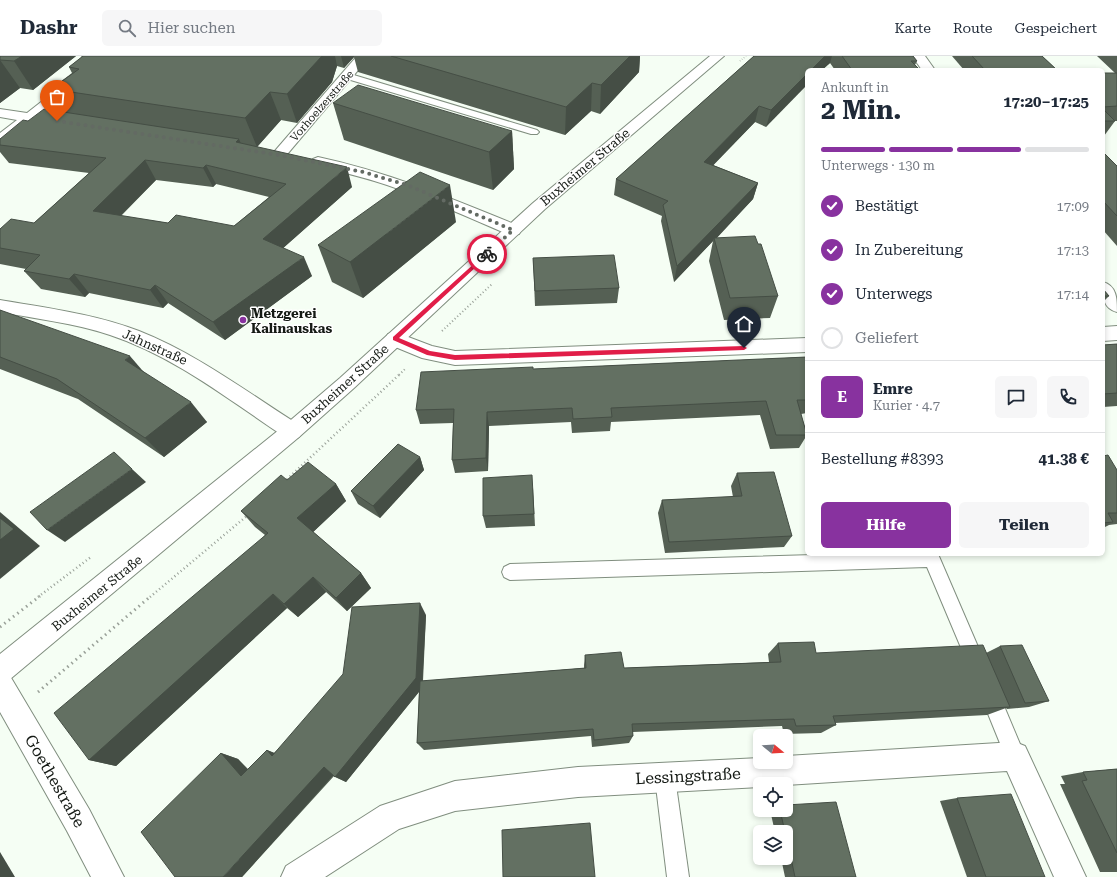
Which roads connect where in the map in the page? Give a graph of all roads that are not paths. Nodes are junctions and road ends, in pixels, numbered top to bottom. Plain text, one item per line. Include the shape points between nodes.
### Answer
1 (108, 56) edge
2 (364, 56) edge
3 (718, 56) edge
4 (918, 56) edge
5 (927, 68) edge
6 (347, 76) junction
7 (0, 113) edge
8 (28, 117) junction
9 (74, 124) edge
10 (534, 132) dead end
11 (0, 140) edge
12 (513, 230) junction
13 (1105, 291) edge
14 (0, 306) edge
15 (1117, 306) edge
16 (1117, 333) edge
17 (1105, 334) edge
18 (395, 339) junction
19 (805, 345) edge
20 (292, 431) junction
21 (510, 572) dead end
22 (0, 671) edge
23 (0, 686) edge
24 (1015, 756) junction
25 (665, 778) junction
26 (108, 877) edge
27 (297, 877) edge
28 (678, 877) edge
29 (1070, 877) edge

1 - 8 street
2 - 6 street, Vorhoelzerstraße
3 - 12 street, Buxheimer Straße
4 - 5 street
6 - 10 lane
6 - 12 street, Vorhoelzerstraße via 285,156 363,172 407,185
7 - 8 street
8 - 9 street
8 - 11 street
12 - 18 street, Buxheimer Straße
13 - 15 street
14 - 20 street, Jahnstraße via 87,322 132,335 189,362
16 - 17 street
18 - 19 street via 429,353 455,358
18 - 20 street, Buxheimer Straße
20 - 22 street, Buxheimer Straße
21 - 24 lane via 932,559
23 - 26 street, Goethestraße
24 - 25 street, Lessingstraße
24 - 29 street
25 - 27 street, Lessingstraße via 578,782 455,796 391,817
25 - 28 lane

